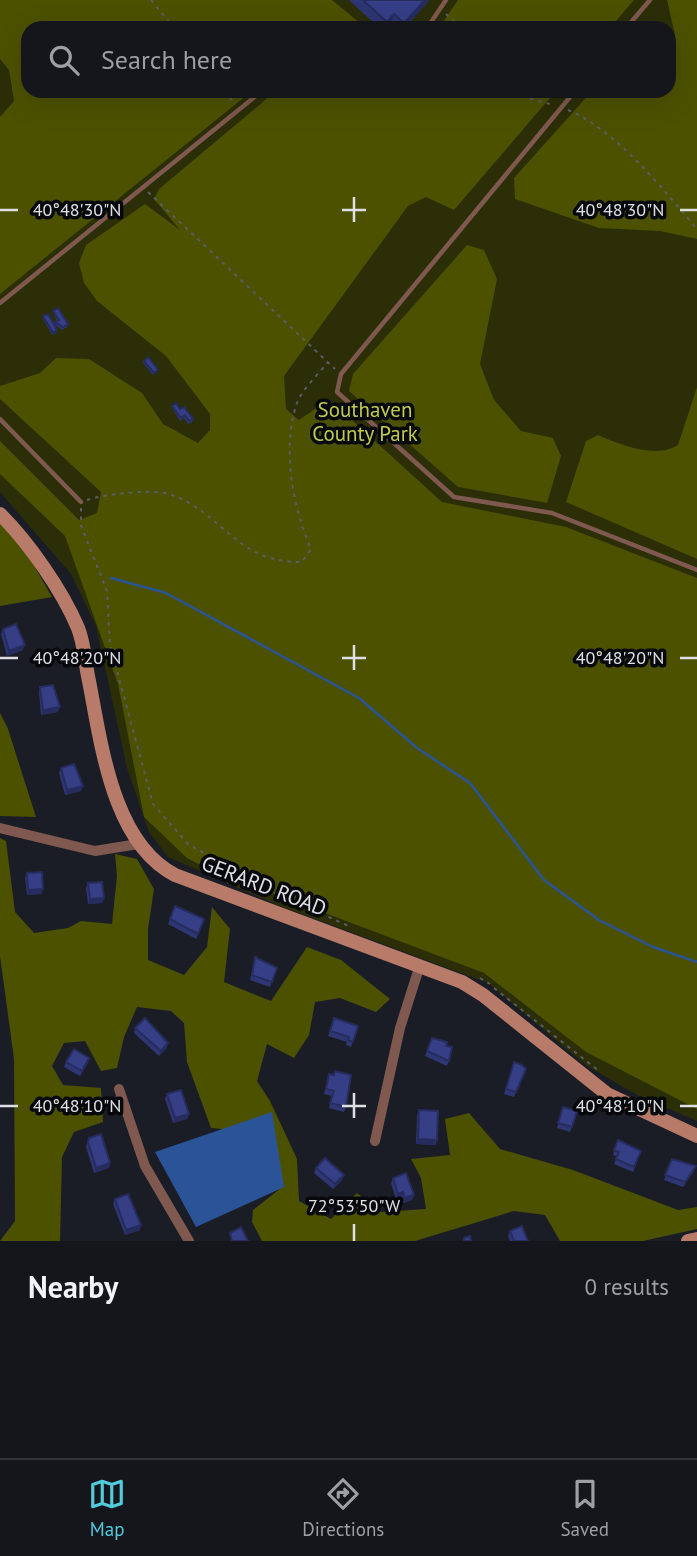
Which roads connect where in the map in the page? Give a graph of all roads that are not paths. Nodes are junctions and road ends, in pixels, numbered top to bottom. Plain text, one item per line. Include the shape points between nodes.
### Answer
1 (446, 0) edge
2 (650, 0) edge
3 (432, 21) edge
4 (632, 21) edge
5 (253, 98) edge
6 (569, 98) edge
7 (0, 303) edge
8 (0, 419) edge
9 (80, 502) road end
10 (0, 514) edge
11 (697, 570) edge
12 (0, 828) edge
13 (138, 844) junction
14 (419, 968) junction
15 (119, 1089) dead end
16 (697, 1136) edge
17 (375, 1141) dead end
18 (697, 1239) edge
19 (189, 1241) edge
20 (688, 1241) edge

1 - 3 lane
2 - 4 lane
5 - 7 lane
6 - 11 lane via 341,374 337,392 454,497 552,513
8 - 9 lane
10 - 13 street, GERARD ROAD via 29,543 78,629 100,735 124,821
12 - 13 street via 95,852
13 - 14 street, GERARD ROAD via 160,867 175,875
14 - 16 street, GERARD ROAD via 474,989 617,1100
14 - 17 street via 394,1051
15 - 19 street via 145,1167
18 - 20 street

